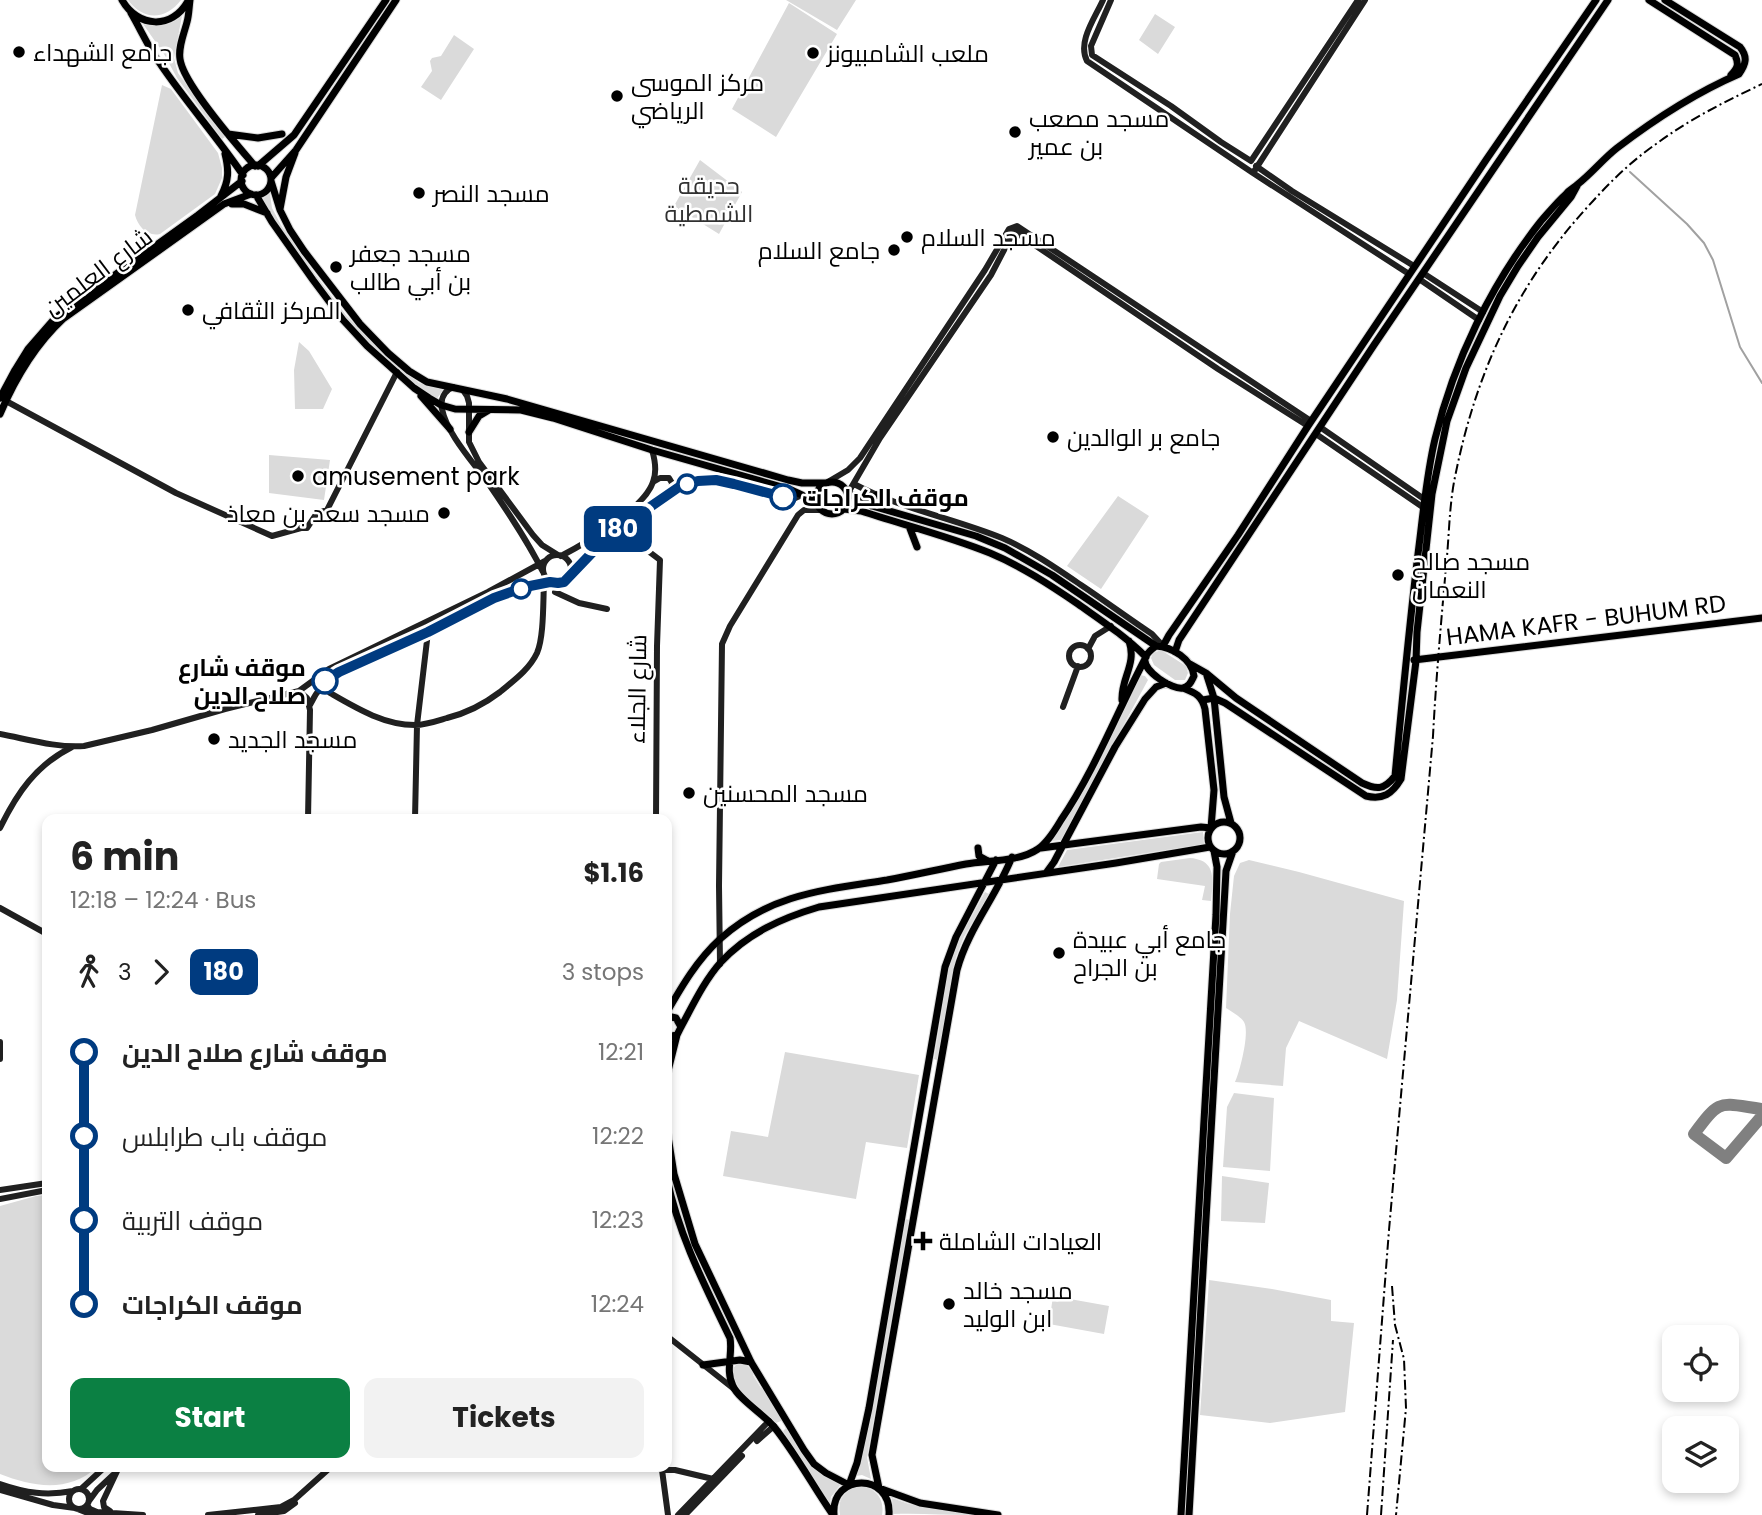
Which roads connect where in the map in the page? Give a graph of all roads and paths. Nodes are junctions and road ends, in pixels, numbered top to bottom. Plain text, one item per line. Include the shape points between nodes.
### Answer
1 (122, 0) edge
2 (189, 0) edge
3 (386, 0) edge
4 (396, 0) edge
5 (1103, 0) edge
6 (1111, 0) edge
7 (1359, 0) edge
8 (1365, 0) edge
9 (1596, 0) edge
10 (1608, 0) edge
11 (1649, 0) edge
12 (1665, 0) edge
13 (1672, 10) junction
14 (131, 13) junction
15 (282, 134) dead end
16 (230, 137) junction
17 (224, 147) junction
18 (296, 150) junction
19 (1251, 162) junction
20 (256, 166) junction
21 (1246, 169) junction
22 (1255, 170) junction
23 (242, 178) junction
24 (271, 180) junction
25 (1577, 186) junction
26 (253, 194) junction
27 (222, 201) junction
28 (280, 210) junction
29 (267, 213) junction
30 (1414, 266) junction
31 (1409, 274) junction
32 (1421, 276) junction
33 (1481, 316) junction
34 (378, 330) dead end
35 (370, 336) junction
36 (397, 372) junction
37 (414, 388) junction
38 (457, 388) junction
39 (3, 399) edge
40 (441, 405) junction
41 (469, 410) junction
42 (489, 410) junction
43 (0, 414) edge
44 (1310, 423) junction
45 (450, 429) junction
46 (1318, 430) junction
47 (469, 432) junction
48 (652, 450) junction
49 (752, 460) dead end
50 (777, 467) dead end
51 (1433, 467) junction
52 (749, 469) junction
53 (775, 476) junction
54 (653, 482) junction
55 (826, 483) junction
56 (854, 484) junction
57 (671, 492) junction
58 (848, 493) junction
59 (802, 495) junction
60 (877, 495) junction
61 (1424, 499) junction
62 (872, 506) junction
63 (819, 507) junction
64 (1424, 508) junction
65 (844, 509) junction
66 (631, 519) junction
67 (909, 526) junction
68 (634, 541) junction
69 (601, 544) junction
70 (917, 547) dead end
71 (559, 556) junction
72 (542, 566) junction
73 (1420, 571) junction
74 (568, 577) junction
75 (551, 583) junction
76 (555, 592) junction
77 (543, 609) junction
78 (607, 609) dead end
79 (1762, 618) edge
80 (1111, 626) junction
81 (428, 632) junction
82 (1129, 640) junction
83 (1160, 646) junction
84 (1088, 649) junction
85 (1175, 652) junction
86 (1145, 658) junction
87 (1406, 660) junction
88 (1416, 660) junction
89 (1190, 664) junction
90 (1078, 666) junction
91 (324, 672) junction
92 (1206, 673) junction
93 (325, 681) junction
94 (1166, 683) junction
95 (1183, 688) junction
96 (299, 691) junction
97 (1214, 698) junction
98 (1203, 700) junction
99 (1122, 703) junction
100 (310, 705) junction
101 (1063, 707) dead end
102 (417, 725) junction
103 (0, 734) edge
104 (73, 747) junction
105 (308, 814) edge
106 (415, 814) edge
107 (656, 814) edge
108 (1231, 823) junction
109 (0, 828) edge
110 (1211, 828) junction
111 (1062, 845) junction
112 (978, 848) dead end
113 (1040, 848) junction
114 (1212, 849) junction
115 (1233, 851) junction
116 (1013, 858) junction
117 (992, 860) junction
118 (1046, 873) junction
119 (898, 878) junction
120 (1002, 880) junction
121 (983, 882) junction
122 (900, 894) junction
123 (0, 908) edge
124 (42, 931) edge
125 (719, 940) junction
126 (720, 964) junction
127 (672, 1005) edge
128 (672, 1016) edge
129 (681, 1027) junction
130 (677, 1035) junction
131 (672, 1036) edge
132 (0, 1042) edge
133 (672, 1054) edge
134 (0, 1059) edge
135 (672, 1161) edge
136 (42, 1184) edge
137 (0, 1190) edge
138 (42, 1191) edge
139 (0, 1199) edge
140 (672, 1199) edge
141 (903, 1212) junction
142 (914, 1214) junction
143 (672, 1340) edge
144 (729, 1362) junction
145 (751, 1362) junction
146 (704, 1365) junction
147 (734, 1390) junction
148 (772, 1424) junction
149 (672, 1470) edge
150 (99, 1472) edge
151 (115, 1472) edge
152 (117, 1472) edge
153 (327, 1472) edge
154 (328, 1472) edge
155 (662, 1472) edge
156 (713, 1479) junction
157 (0, 1484) edge
158 (849, 1485) junction
159 (879, 1488) junction
160 (81, 1489) junction
161 (0, 1490) edge
162 (73, 1491) junction
163 (88, 1503) junction
164 (75, 1508) junction
165 (112, 1513) junction
166 (93, 1515) edge
167 (143, 1515) edge
168 (208, 1515) edge
169 (258, 1515) edge
170 (668, 1515) edge
171 (678, 1515) edge
172 (685, 1515) edge
173 (834, 1515) edge
174 (889, 1515) edge
175 (998, 1515) edge
176 (1181, 1515) edge
177 (1189, 1515) edge

1 - 14 main road
2 - 14 main road via 165,21 147,21
2 - 16 main road via 180,62
3 - 20 main road via 294,135
4 - 18 main road
5 - 21 main road via 1084,42 1087,61
6 - 19 main road via 1091,46 1092,55
7 - 19 main road
8 - 22 main road
9 - 30 main road
10 - 32 main road
11 - 13 main road
12 - 13 main road
13 - 25 main road via 1740,47 1746,59 1744,67 1640,131
14 - 17 main road via 159,62
15 - 16 main road
16 - 17 main road
16 - 20 main road
17 - 23 main road
17 - 27 main road via 229,169
18 - 24 main road
18 - 28 main road
19 - 21 main road
19 - 22 main road
20 - 23 main road via 247,169
20 - 24 main road via 267,170
21 - 22 main road
22 - 30 main road
22 - 31 main road
23 - 26 main road via 245,189
23 - 27 main road
24 - 26 main road via 264,192
24 - 28 main road
25 - 33 main road via 1541,221
25 - 51 main road via 1518,266 1488,320
26 - 27 main road
26 - 29 main road
27 - 29 main road
27 - 39 main road via 55,318 15,370
28 - 35 main road via 304,251
29 - 36 main road via 343,320
30 - 31 main road
31 - 44 main road
32 - 33 main road
32 - 46 main road
33 - 51 main road via 1450,389 1434,442
34 - 35 main road
35 - 38 main road via 427,382
36 - 37 main road
36 - 39 main road via 327,510 317,513 307,528 272,536 176,492
37 - 40 main road
37 - 45 main road
38 - 40 main road via 446,390
38 - 41 main road via 467,396
38 - 52 main road
39 - 43 main road
40 - 41 main road
40 - 45 main road
41 - 42 main road
41 - 47 main road
42 - 47 main road
42 - 48 main road via 521,410
44 - 55 main road via 1017,226 1009,229 860,458
44 - 56 main road via 1187,349 1014,231 991,275
44 - 83 main road
45 - 72 main road
46 - 61 main road
46 - 64 main road
46 - 85 main road
47 - 71 main road via 479,462 533,535
48 - 54 main road
48 - 59 main road
49 - 52 main road
50 - 53 main road
51 - 61 main road
51 - 73 main road
52 - 53 main road
53 - 55 main road
54 - 57 main road via 668,478
54 - 71 main road via 636,506
55 - 58 main road via 842,484
55 - 63 main road via 818,489
56 - 58 main road
56 - 60 main road
57 - 59 main road via 689,483 716,480 787,499
57 - 66 main road
58 - 62 main road
58 - 65 main road
59 - 63 main road
60 - 62 main road
60 - 83 main road via 1003,538 1152,634
61 - 64 main road
62 - 83 main road via 1005,548
63 - 65 main road via 832,514
63 - 125 main road via 798,515 722,644
64 - 73 main road
65 - 67 main road
66 - 68 main road
66 - 69 main road
67 - 70 main road
67 - 80 main road via 1012,563
68 - 69 main road
68 - 107 main road, شارع الجلاء via 660,560
69 - 74 main road
71 - 72 main road
71 - 74 main road via 571,567
72 - 75 main road
72 - 91 main road
73 - 87 main road
73 - 88 main road
74 - 75 main road
75 - 76 main road
75 - 77 main road
75 - 81 main road via 494,598
76 - 77 main road
76 - 78 main road
77 - 102 main road via 538,652 513,681 474,709
79 - 88 main road, HAMA KAFR - BUHUM RD
80 - 82 main road
80 - 84 main road via 1095,636
81 - 93 main road
81 - 102 main road
82 - 86 main road
82 - 99 main road via 1132,659
83 - 85 main road
83 - 86 main road
84 - 90 main road via 1089,661
84 - 90 main road via 1079,645 1071,650 1070,660
85 - 89 main road
86 - 94 main road via 1150,671
86 - 99 main road
87 - 88 main road, HAMA KAFR - BUHUM RD
87 - 92 main road via 1395,776 1389,784 1373,788 1236,698
88 - 97 main road via 1401,779 1383,797 1366,796
89 - 92 main road
89 - 95 main road via 1194,676
90 - 101 main road
91 - 93 main road
91 - 96 main road
92 - 97 main road
93 - 100 main road
93 - 102 main road via 330,693 372,715
94 - 95 main road
94 - 111 main road via 1145,699
95 - 98 main road
96 - 100 main road
96 - 104 main road
97 - 98 main road
97 - 108 main road
98 - 110 main road via 1214,790
99 - 113 main road via 1071,805
100 - 105 main road
102 - 106 main road
103 - 104 main road
104 - 109 main road via 49,760 29,779
108 - 110 main road via 1219,822
108 - 115 main road via 1240,838
110 - 111 main road
110 - 114 main road
111 - 113 main road
111 - 118 main road
112 - 117 main road via 979,856
113 - 116 main road
114 - 115 main road via 1224,854
114 - 118 main road
114 - 176 main road via 1217,867 1216,915
115 - 177 main road via 1226,871
116 - 117 main road
116 - 120 main road
117 - 119 main road
117 - 121 main road
118 - 120 main road
119 - 122 main road
119 - 125 main road via 779,901
120 - 121 main road
120 - 142 main road via 957,970
121 - 122 main road
121 - 141 main road via 945,967
122 - 126 main road via 788,916 756,932
123 - 124 main road
125 - 126 main road
125 - 127 main road via 692,970
126 - 129 main road
128 - 129 main road
129 - 130 main road
130 - 131 main road
130 - 133 main road
132 - 134 main road
135 - 145 main road via 695,1244
136 - 137 main road
138 - 139 main road
140 - 144 main road via 690,1255 730,1338
141 - 142 main road via 909,1208
141 - 158 main road via 869,1408
142 - 159 main road via 872,1455
143 - 146 main road
144 - 145 main road
144 - 146 main road
144 - 147 main road
145 - 158 main road via 814,1464
146 - 147 main road
147 - 148 main road
148 - 156 main road
148 - 172 main road
148 - 173 main road
149 - 156 main road
150 - 160 main road
151 - 163 main road
152 - 165 main road via 103,1502
153 - 168 main road via 289,1504
154 - 169 main road via 289,1508
155 - 170 main road
156 - 171 main road
157 - 162 main road via 49,1495
158 - 159 main road via 865,1482
158 - 173 main road via 836,1499
159 - 174 main road via 889,1503
159 - 175 main road via 920,1503
160 - 162 main road
160 - 163 main road via 87,1492
161 - 164 main road
162 - 164 main road via 69,1500
163 - 164 main road
163 - 165 main road via 97,1512
164 - 166 main road
165 - 167 main road

